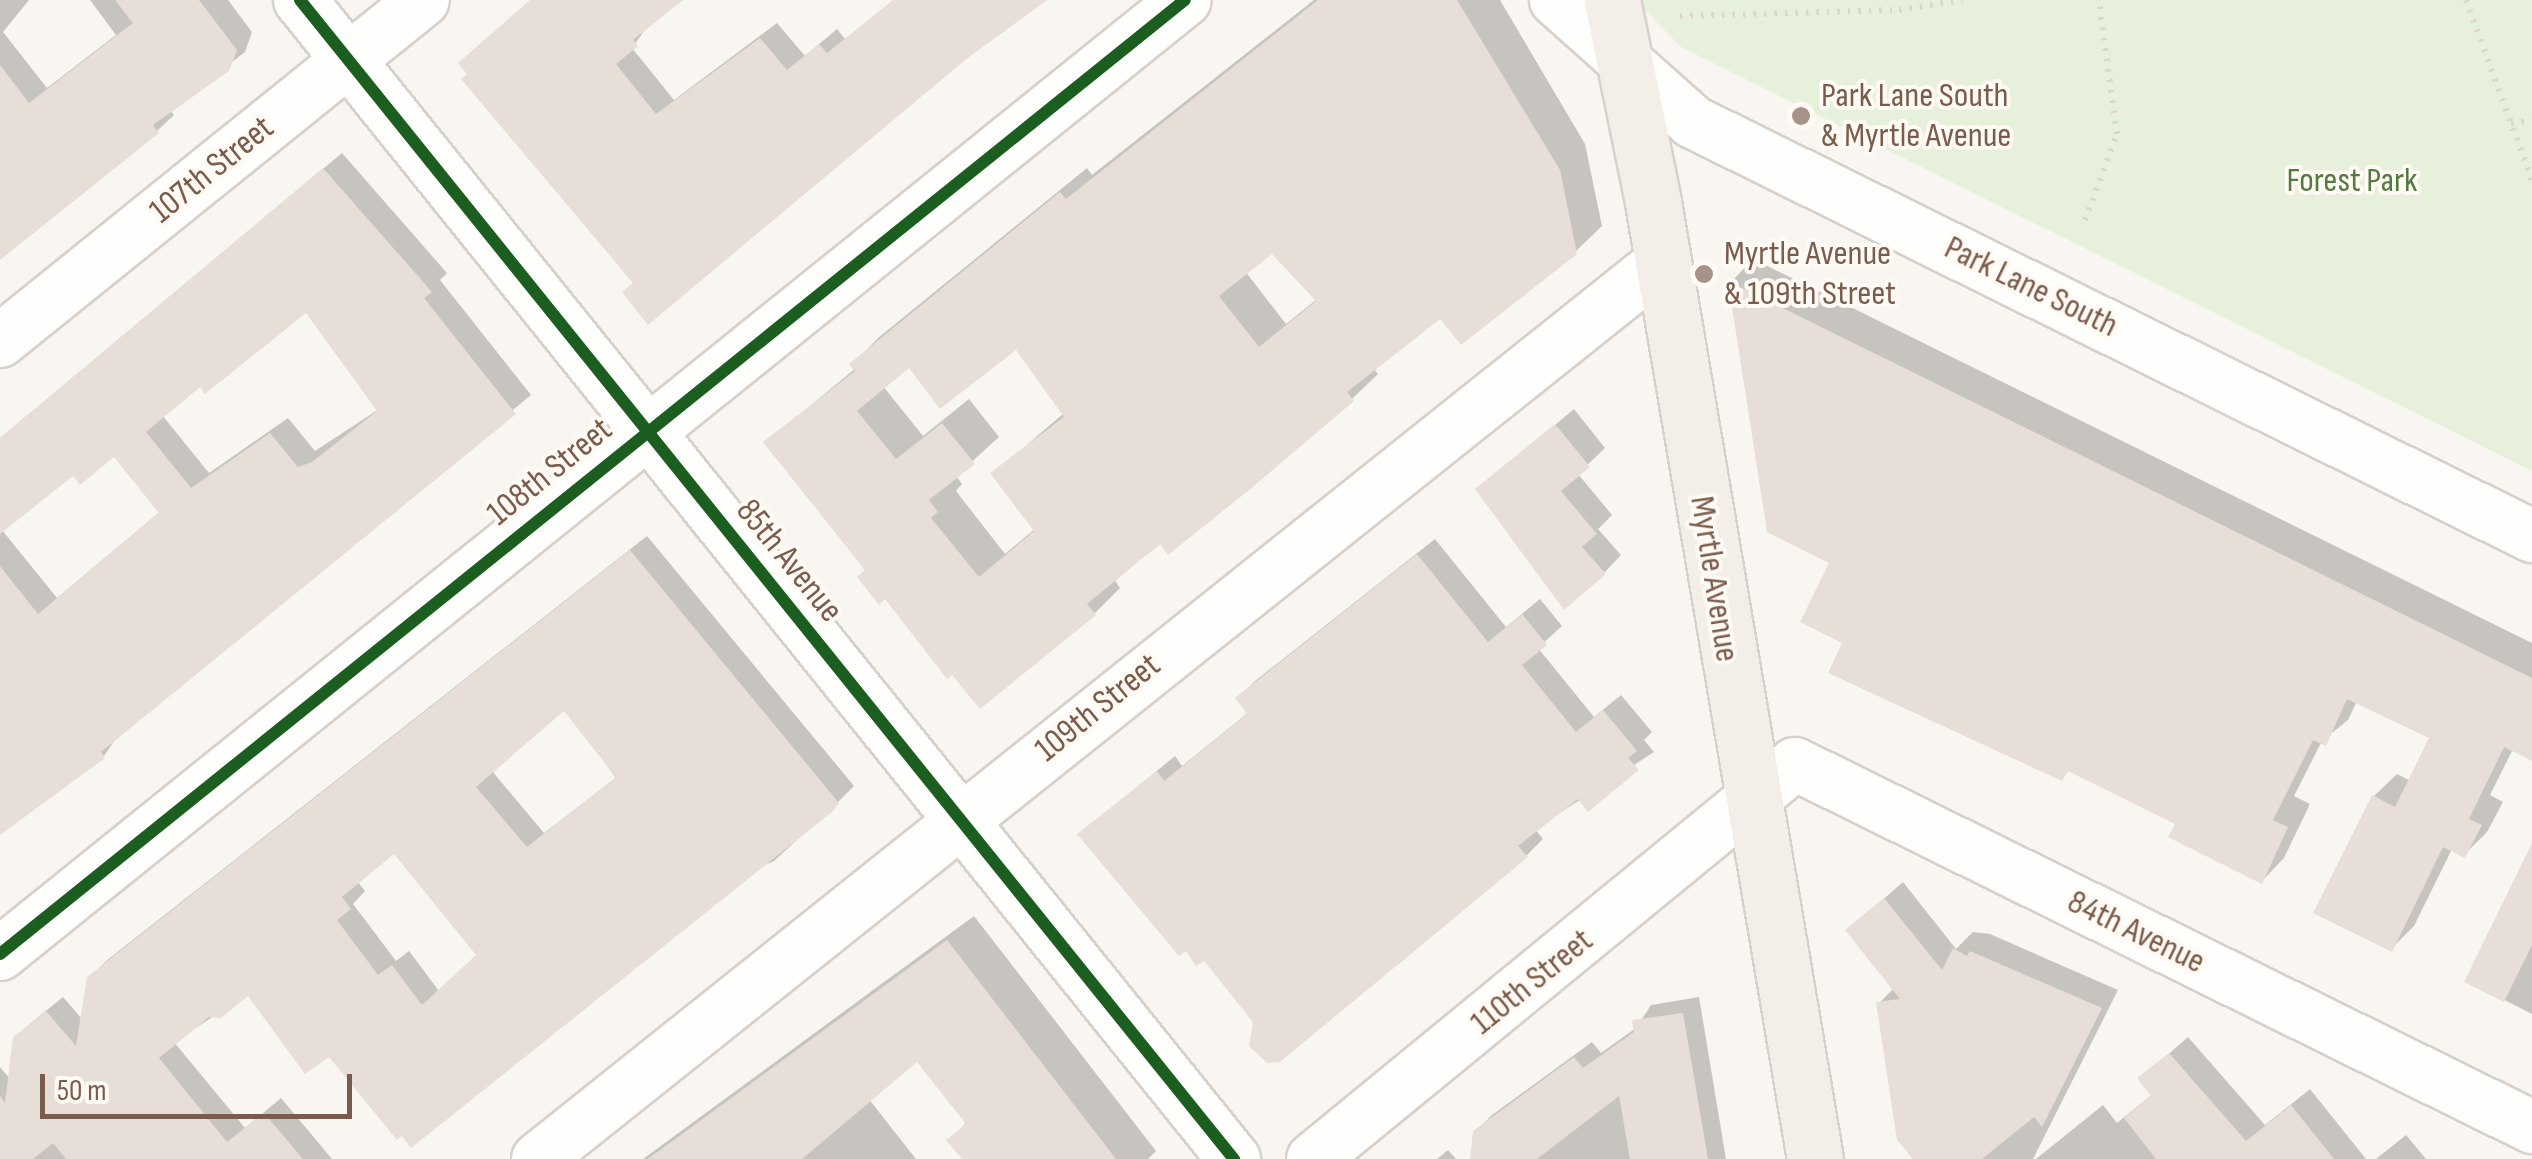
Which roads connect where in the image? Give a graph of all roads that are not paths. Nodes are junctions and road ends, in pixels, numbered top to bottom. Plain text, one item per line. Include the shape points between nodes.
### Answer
1 (300, 0) edge
2 (423, 0) edge
3 (1185, 0) edge
4 (1556, 0) edge
5 (1612, 0) edge
6 (348, 60) junction
7 (1625, 66) junction
8 (1662, 262) junction
9 (0, 341) edge
10 (646, 432) junction
11 (2532, 536) edge
12 (1751, 805) junction
13 (960, 818) junction
14 (0, 954) edge
15 (2532, 1127) edge
16 (538, 1159) edge
17 (1234, 1159) edge
18 (1313, 1159) edge
19 (1814, 1159) edge

1 - 6 street, 85th Avenue
2 - 6 street, 107th Street
3 - 10 street, 108th Street
4 - 7 street, Park Lane South
5 - 7 main road, Myrtle Avenue
6 - 9 street, 107th Street
6 - 10 street, 85th Avenue
7 - 8 main road, Myrtle Avenue
7 - 11 street, Park Lane South via 1694,122
8 - 12 main road, Myrtle Avenue
8 - 13 street, 109th Street
10 - 13 street, 85th Avenue
10 - 14 street, 108th Street
12 - 15 street, 84th Avenue via 1795,764
12 - 18 street, 110th Street
12 - 19 main road, Myrtle Avenue
13 - 16 street, 109th Street
13 - 17 street, 85th Avenue

